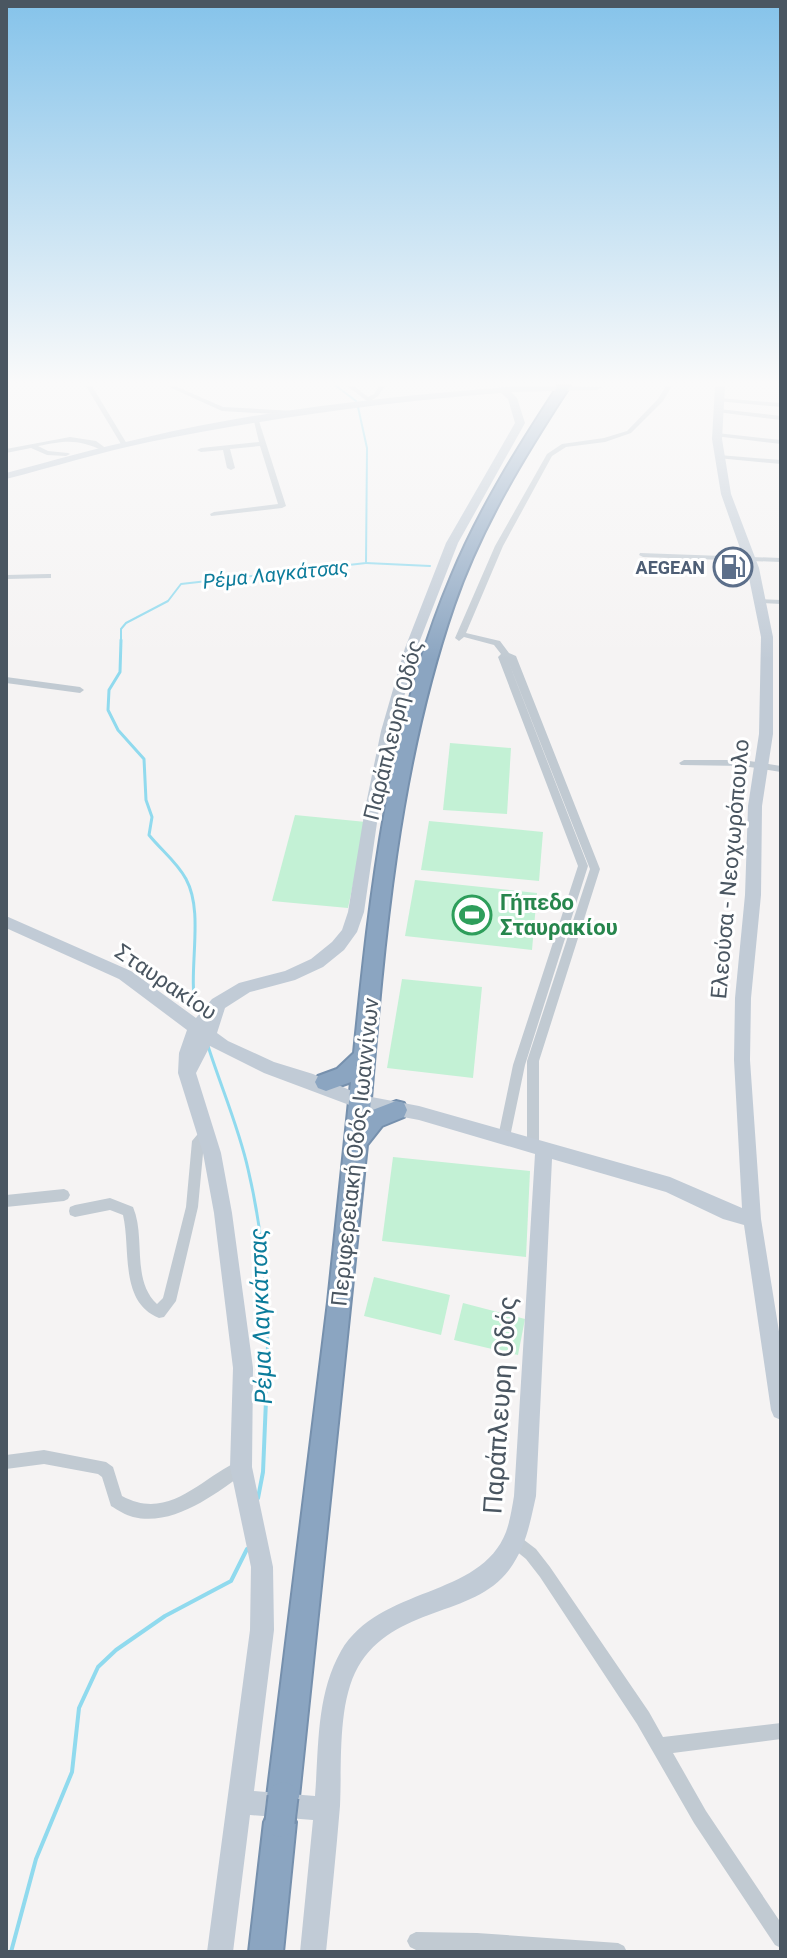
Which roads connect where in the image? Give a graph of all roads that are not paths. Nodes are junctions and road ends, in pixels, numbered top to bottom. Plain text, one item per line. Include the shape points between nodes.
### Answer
1 (273, 477) edge
2 (490, 477) edge
3 (507, 477) edge
4 (537, 477) edge
5 (723, 477) edge
6 (214, 514) dead end
7 (643, 555) dead end
8 (750, 559) junction
9 (781, 560) edge
10 (48, 576) dead end
11 (6, 577) edge
12 (762, 601) junction
13 (781, 602) edge
14 (506, 655) junction
15 (6, 680) edge
16 (80, 690) dead end
17 (684, 763) dead end
18 (763, 765) junction
19 (781, 769) edge
20 (6, 922) edge
21 (202, 1033) junction
22 (364, 1056) junction
23 (300, 1078) junction
24 (326, 1082) junction
25 (361, 1096) junction
26 (396, 1110) junction
27 (419, 1113) junction
28 (206, 1133) junction
29 (504, 1137) junction
30 (357, 1141) junction
31 (538, 1147) junction
32 (64, 1195) dead end
33 (6, 1201) edge
34 (75, 1211) dead end
35 (752, 1219) junction
36 (772, 1296) edge
37 (781, 1410) edge
38 (6, 1462) edge
39 (241, 1467) junction
40 (515, 1541) junction
41 (781, 1731) edge
42 (661, 1746) junction
43 (239, 1802) junction
44 (327, 1809) junction
45 (781, 1939) edge
46 (416, 1941) dead end
47 (220, 1952) edge
48 (266, 1952) edge
49 (313, 1952) edge
50 (618, 1952) edge

1 - 6 street via 282,506
2 - 21 street, Παράπλευρη Οδός via 452,543 405,670 376,786 352,926 317,963 245,987 218,1004 216,1018
3 - 22 highway, Περιφερειακή Οδός Ιωαννίνων via 448,604 419,697 393,829
4 - 14 street via 499,546 460,637 497,643
5 - 8 street, Ελεούσα - Νεοχωρόπουλο
7 - 8 street
8 - 9 street
8 - 12 street, Ελεούσα - Νεοχωρόπουλο
10 - 11 street
12 - 13 street
12 - 18 street, Ελεούσα - Νεοχωρόπουλο via 768,646
14 - 29 street via 502,657 583,866 522,1055
14 - 31 street via 512,656 595,869 533,1061
15 - 16 street
17 - 18 street
18 - 19 street
18 - 35 street, Ελεούσα - Νεοχωρόπουλο via 755,806 743,998
20 - 21 street, Σταυρακίου via 114,969
21 - 23 street, Σταυρακίου via 250,1060
21 - 28 street, Παράπλευρη Οδός via 187,1073
22 - 24 highway via 345,1075
22 - 25 highway, Περιφερειακή Οδός Ιωαννίνων
23 - 24 street
23 - 25 street
24 - 25 street
25 - 26 street
25 - 27 street
25 - 30 highway, Περιφερειακή Οδός Ιωαννίνων
26 - 27 street
26 - 30 highway via 374,1119
27 - 29 street
28 - 34 street via 198,1141 192,1207 177,1271 169,1301 159,1312 140,1295 128,1211 110,1204
28 - 39 street, Παράπλευρη Οδός via 222,1202 243,1368
29 - 31 street
30 - 48 highway, Περιφερειακή Οδός Ιωαννίνων
31 - 35 street via 670,1185
31 - 40 street, Παράπλευρη Οδός via 525,1496
32 - 33 street
35 - 36 street, Ελεούσα - Νεοχωρόπουλο
36 - 37 street, Ελεούσα - Νεοχωρόπουλο
38 - 39 street via 49,1458 101,1467 108,1472 116,1501 141,1512 195,1498
39 - 43 street, Παράπλευρη Οδός via 260,1547 263,1609
40 - 42 street via 545,1572
40 - 44 street, Παράπλευρη Οδός via 486,1578 380,1625 353,1652 336,1699
41 - 42 street
42 - 45 street via 700,1817
43 - 44 street
43 - 47 street, Παράπλευρη Οδός
44 - 49 street, Παράπλευρη Οδός
46 - 50 street

